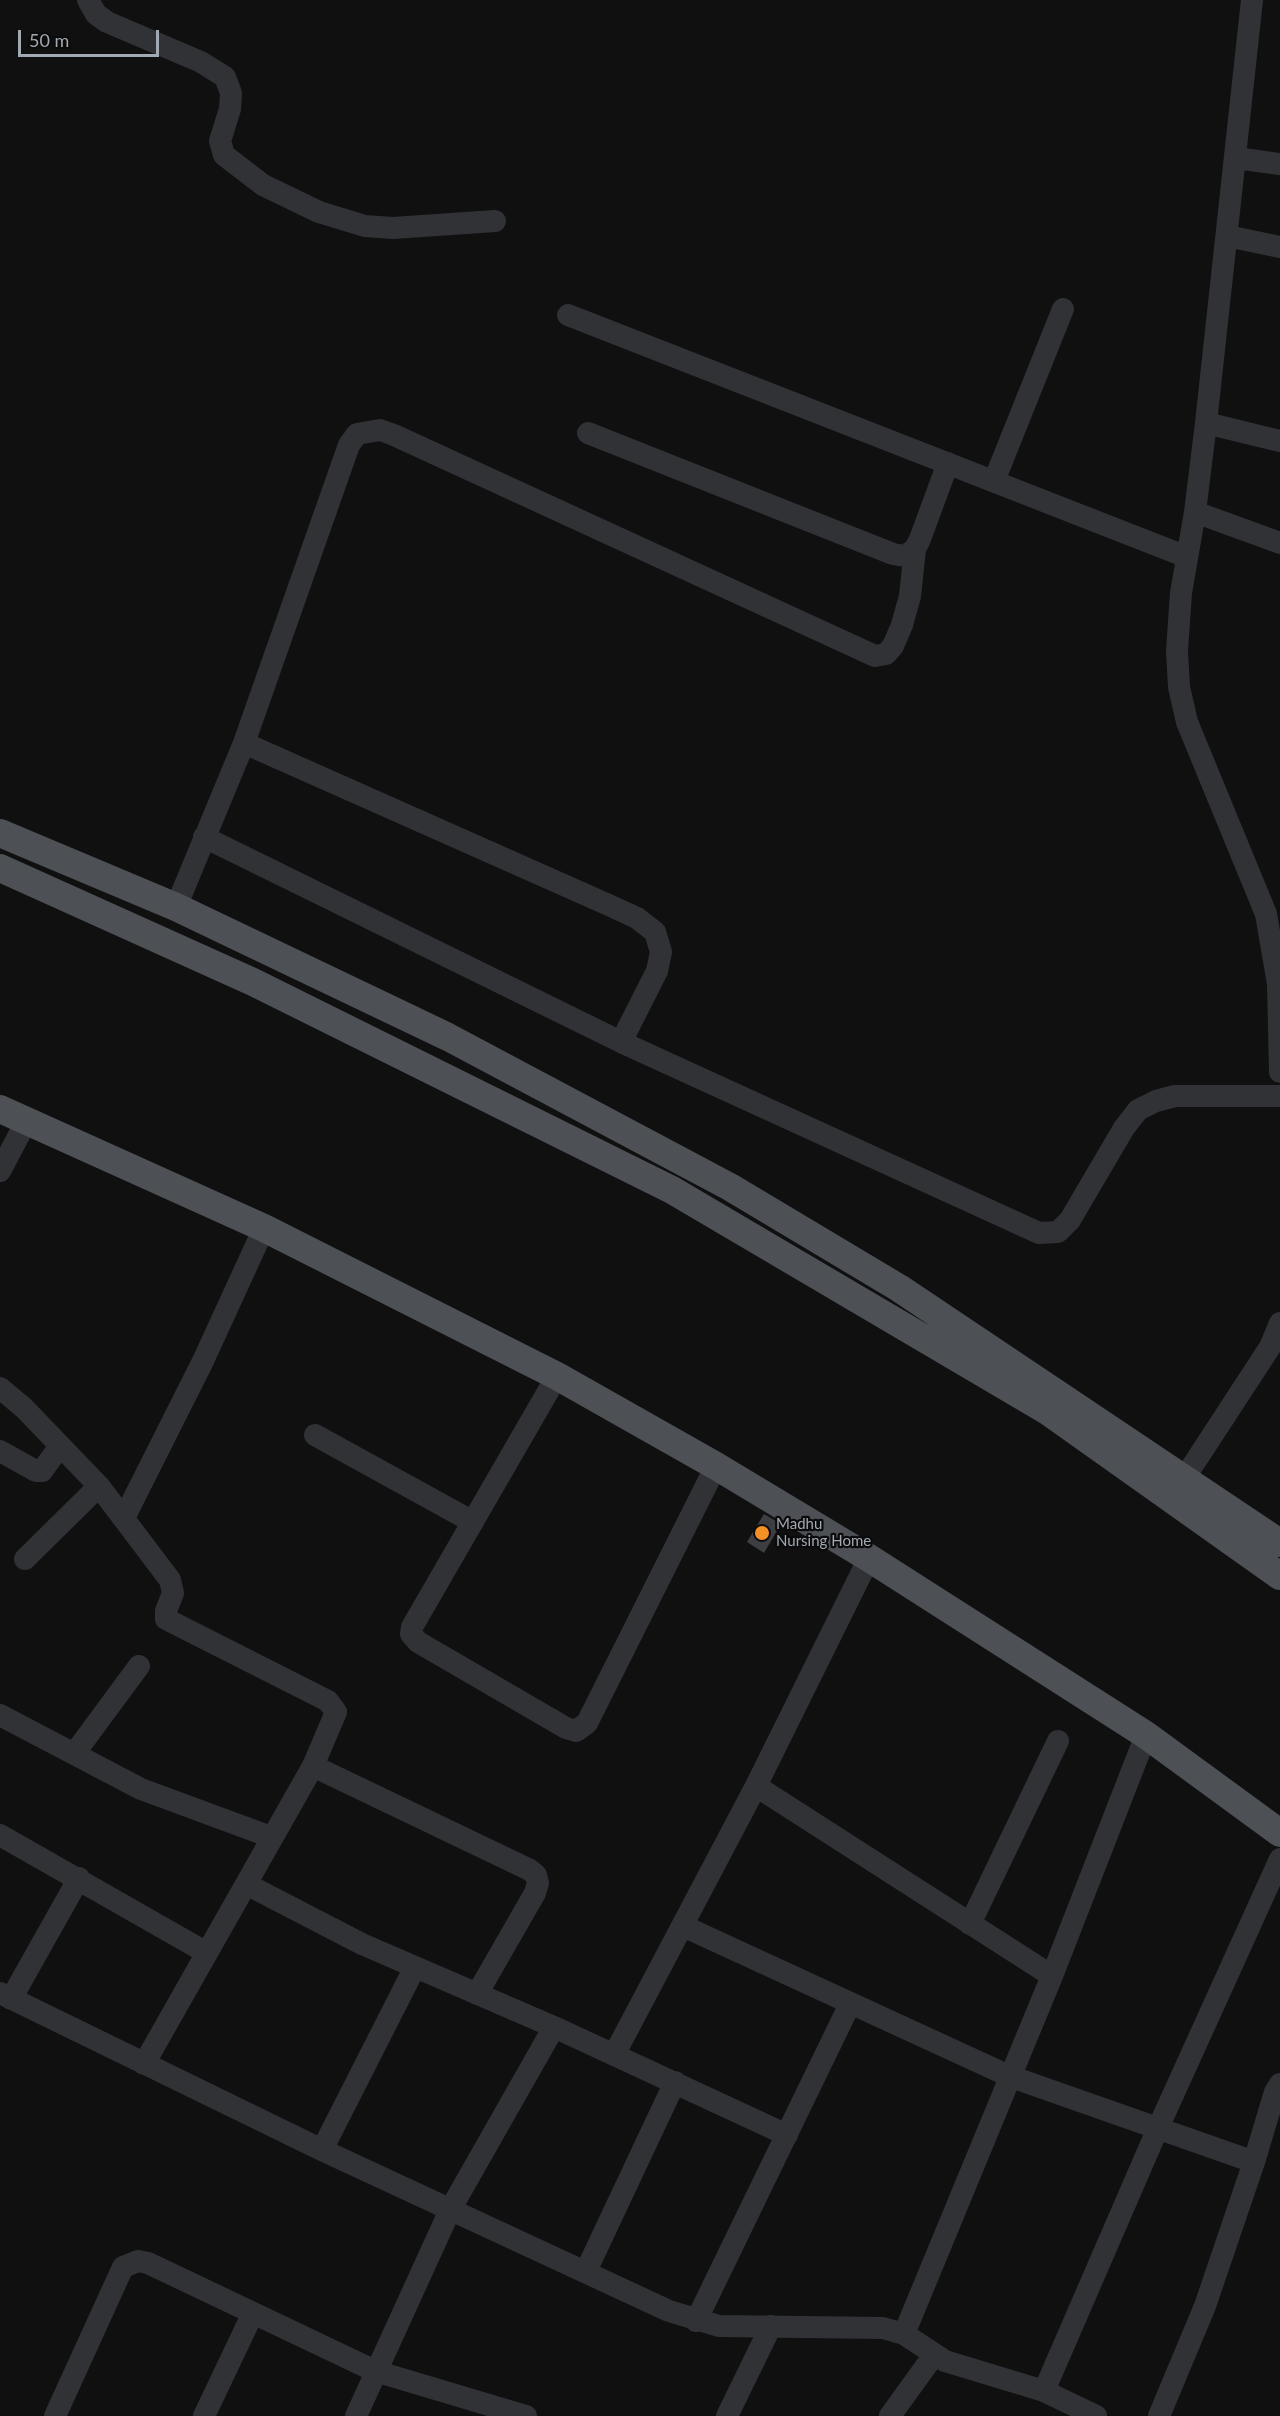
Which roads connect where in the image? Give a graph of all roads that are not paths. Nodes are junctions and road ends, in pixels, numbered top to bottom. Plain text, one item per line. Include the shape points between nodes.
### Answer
1 (87, 0) edge
2 (1252, 0) edge
3 (1236, 158) junction
4 (1280, 164) edge
5 (495, 221) dead end
6 (1227, 236) junction
7 (1280, 247) edge
8 (1063, 309) dead end
9 (568, 315) dead end
10 (1206, 423) junction
11 (588, 433) dead end
12 (1280, 441) edge
13 (948, 463) junction
14 (994, 481) junction
15 (1195, 512) junction
16 (1280, 543) edge
17 (915, 549) junction
18 (1187, 557) junction
19 (244, 743) junction
20 (0, 833) edge
21 (204, 837) junction
22 (0, 868) edge
23 (176, 907) junction
24 (1276, 942) edge
25 (1279, 1007) edge
26 (621, 1042) junction
27 (1280, 1072) edge
28 (1280, 1096) edge
29 (0, 1109) edge
30 (27, 1120) junction
31 (0, 1171) edge
32 (264, 1228) junction
33 (1280, 1323) edge
34 (557, 1376) junction
35 (0, 1388) edge
36 (315, 1435) dead end
37 (60, 1446) junction
38 (0, 1450) edge
39 (716, 1466) junction
40 (99, 1486) junction
41 (1177, 1488) junction
42 (124, 1518) junction
43 (473, 1522) junction
44 (1280, 1543) edge
45 (25, 1558) dead end
46 (869, 1558) junction
47 (1280, 1576) edge
48 (139, 1666) dead end
49 (0, 1714) edge
50 (1146, 1735) junction
51 (1058, 1741) dead end
52 (75, 1755) junction
53 (313, 1766) junction
54 (756, 1786) junction
55 (1280, 1833) edge
56 (0, 1835) edge
57 (271, 1837) junction
58 (1280, 1859) edge
59 (79, 1878) junction
60 (246, 1884) junction
61 (970, 1924) junction
62 (683, 1926) junction
63 (207, 1953) junction
64 (415, 1967) junction
65 (1052, 1976) junction
66 (477, 1994) junction
67 (5, 1996) edge
68 (850, 2004) junction
69 (554, 2027) junction
70 (614, 2055) junction
71 (144, 2064) junction
72 (1009, 2076) junction
73 (675, 2082) junction
74 (1280, 2085) edge
75 (1158, 2128) junction
76 (787, 2135) junction
77 (322, 2150) junction
78 (1254, 2162) junction
79 (450, 2210) junction
80 (586, 2271) junction
81 (253, 2313) junction
82 (696, 2321) junction
83 (771, 2326) junction
84 (904, 2334) junction
85 (934, 2355) junction
86 (375, 2371) junction
87 (1044, 2391) junction
88 (55, 2416) edge
89 (204, 2416) edge
90 (356, 2416) edge
91 (526, 2416) edge
92 (727, 2416) edge
93 (890, 2416) edge
94 (1096, 2416) edge
95 (1159, 2416) edge

1 - 5 street via 107,22 201,62 225,77 231,93 220,141 224,155 263,185 319,212 365,226 393,228
2 - 3 street
3 - 4 street
3 - 6 street
6 - 7 street
6 - 10 street
8 - 14 street
9 - 13 street
10 - 12 street
10 - 15 street
11 - 17 street via 893,554 905,556
13 - 14 street
13 - 17 street
14 - 18 street
15 - 16 street
15 - 18 street
17 - 19 street via 902,625 893,646 886,654 875,656 394,435 370,430 357,434 349,445
18 - 24 street via 1177,651 1179,687 1187,722
19 - 21 street
19 - 26 street via 611,906 655,932 661,952 657,971
20 - 23 main road
21 - 23 street
21 - 26 street
22 - 41 main road via 253,982 672,1190
23 - 41 main road via 448,1037 730,1187 899,1288
24 - 25 street
25 - 27 street
26 - 28 street via 1040,1233 1058,1232 1070,1220 1138,1110 1175,1096
29 - 30 main road
30 - 31 street
30 - 32 main road
32 - 34 main road
32 - 42 street
33 - 41 street via 1270,1347
34 - 39 main road
34 - 43 street
35 - 37 street
36 - 43 street
37 - 38 street via 42,1471
37 - 40 street
39 - 43 street via 587,1723 576,1731 428,1648 411,1634
39 - 46 main road
40 - 42 street
40 - 45 street
41 - 44 main road
41 - 47 main road
42 - 53 street via 170,1580 173,1593 166,1619 333,1704 335,1719
46 - 50 main road
46 - 54 street
48 - 52 street
49 - 52 street
50 - 55 main road
50 - 65 street
51 - 61 street
52 - 57 street via 149,1792
53 - 57 street
53 - 66 street via 536,1875 535,1893
54 - 61 street
54 - 62 street
56 - 59 street
57 - 60 street
58 - 75 street
59 - 63 street
59 - 67 street
60 - 63 street
60 - 64 street
61 - 65 street
62 - 68 street
62 - 70 street
63 - 71 street
64 - 66 street
64 - 77 street
65 - 72 street
66 - 69 street
67 - 71 street
68 - 72 street
68 - 76 street
69 - 70 street
69 - 79 street
70 - 73 street
71 - 77 street
72 - 75 street
72 - 84 street
73 - 76 street
73 - 80 street
74 - 78 street
75 - 78 street
75 - 87 street
76 - 82 street
77 - 79 street
78 - 95 street via 1205,2306
79 - 80 street
79 - 86 street
80 - 82 street
81 - 86 street
81 - 88 street via 148,2263 129,2263 123,2267
81 - 89 street
82 - 83 street via 719,2326
83 - 84 street via 883,2328
83 - 92 street
84 - 85 street
85 - 87 street via 962,2368
85 - 93 street
86 - 90 street
86 - 91 street
87 - 94 street

